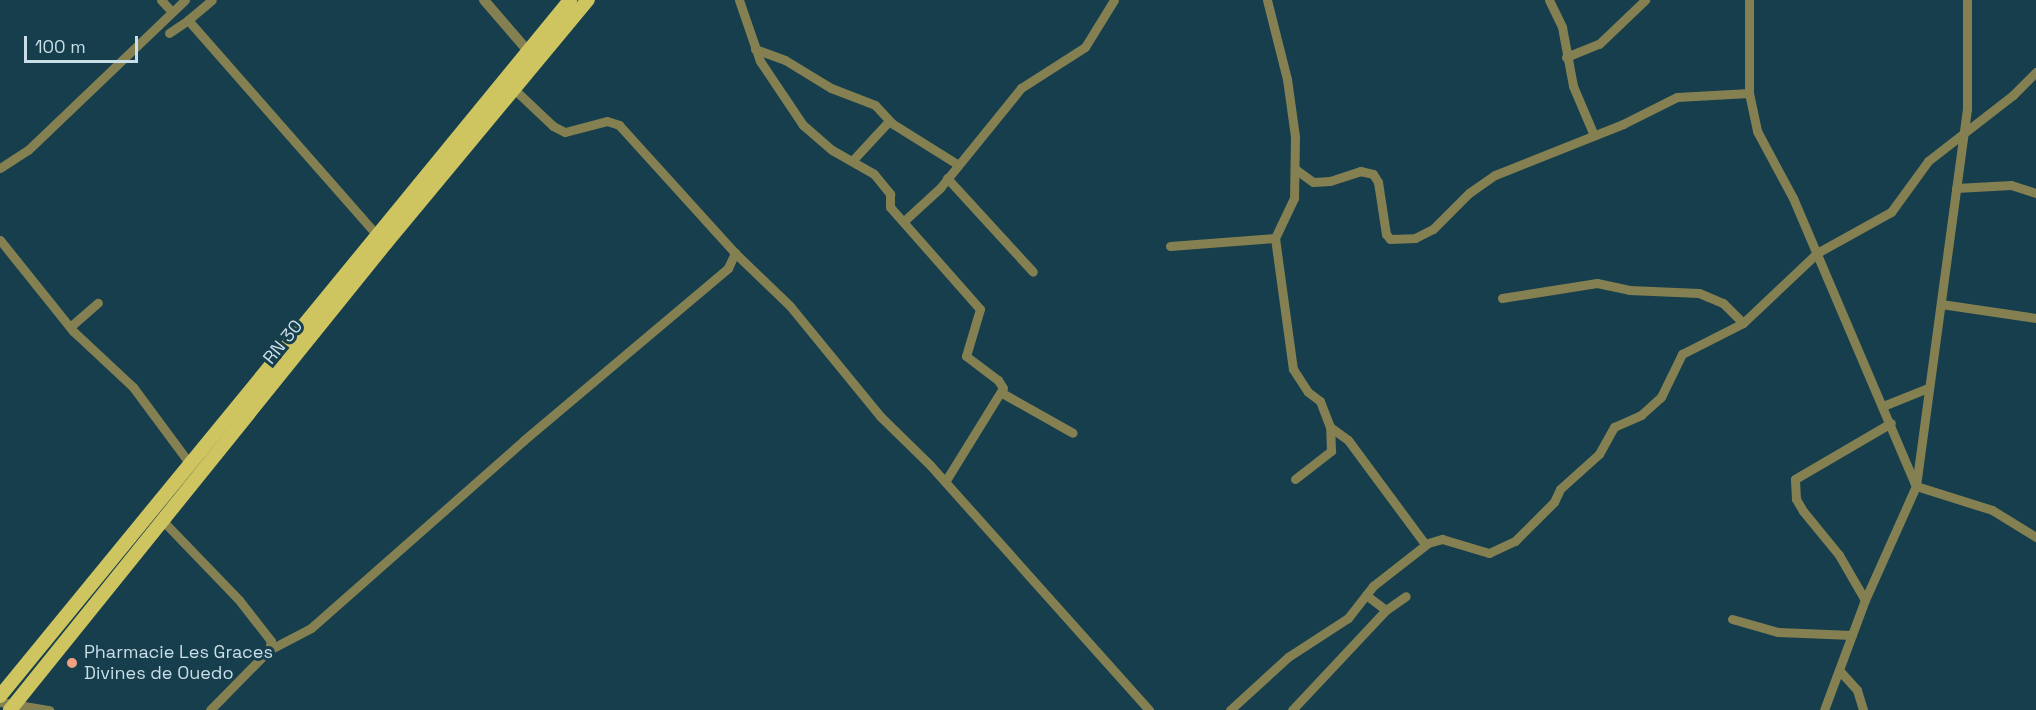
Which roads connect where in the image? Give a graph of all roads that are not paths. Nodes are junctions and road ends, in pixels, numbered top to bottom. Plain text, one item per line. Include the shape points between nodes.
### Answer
1 (161, 0) edge
2 (184, 0) edge
3 (212, 0) edge
4 (484, 0) edge
5 (570, 0) edge
6 (588, 0) edge
7 (739, 0) edge
8 (1114, 0) edge
9 (1267, 0) edge
10 (1550, 0) edge
11 (1645, 0) edge
12 (1749, 0) edge
13 (1966, 0) edge
14 (172, 12) junction
15 (188, 20) junction
16 (169, 33) dead end
17 (755, 49) junction
18 (528, 51) junction
19 (1566, 57) junction
20 (2036, 72) edge
21 (516, 91) junction
22 (1749, 93) junction
23 (890, 121) junction
24 (1593, 133) junction
25 (1964, 133) junction
26 (852, 161) junction
27 (957, 164) junction
28 (0, 168) edge
29 (1295, 169) junction
30 (947, 178) junction
31 (1956, 188) junction
32 (2036, 193) edge
33 (904, 221) junction
34 (376, 234) junction
35 (1275, 238) junction
36 (0, 240) edge
37 (1170, 246) dead end
38 (735, 253) junction
39 (1817, 253) junction
40 (1033, 272) dead end
41 (1502, 298) dead end
42 (98, 303) dead end
43 (1941, 304) junction
44 (2036, 318) edge
45 (1743, 323) junction
46 (70, 327) junction
47 (1928, 387) junction
48 (1002, 393) junction
49 (1883, 406) junction
50 (1890, 423) junction
51 (1330, 427) junction
52 (1073, 433) dead end
53 (190, 464) junction
54 (1295, 479) dead end
55 (945, 482) junction
56 (1916, 486) junction
57 (162, 520) junction
58 (2036, 537) edge
59 (1425, 544) junction
60 (1366, 595) junction
61 (1406, 596) dead end
62 (1865, 600) junction
63 (1386, 610) junction
64 (1732, 619) dead end
65 (1852, 635) junction
66 (269, 650) junction
67 (1839, 669) junction
68 (0, 696) edge
69 (0, 702) edge
70 (12, 707) edge
71 (49, 710) edge
72 (210, 710) edge
73 (1149, 710) edge
74 (1230, 710) edge
75 (1292, 710) edge
76 (1824, 710) edge
77 (1863, 710) edge

1 - 14 street
2 - 14 street
3 - 15 street
4 - 18 street
5 - 18 main road, RN 30
6 - 21 main road, RN 30 / RN 30
7 - 17 street
8 - 27 street via 1085,47 1021,88
9 - 29 street via 1287,79
10 - 19 street via 1562,27
11 - 19 street via 1599,44
12 - 22 street
13 - 25 street via 1969,84
14 - 28 street via 28,150
15 - 16 street
15 - 34 street
17 - 23 street via 785,60 831,88 870,102
17 - 26 street via 803,125
18 - 34 main road, RN 30
19 - 24 street
20 - 25 street via 2013,96
21 - 38 street via 553,126 565,132 607,121 619,125
21 - 57 main road, RN 30 / RN 30 via 386,243
22 - 24 street via 1677,97 1623,124
22 - 39 street via 1757,131
23 - 26 street
23 - 27 street
24 - 29 street via 1488,178 1445,219 1415,238 1390,239 1386,234 1378,182 1373,174 1360,171 1313,182
25 - 31 street
25 - 39 street via 1928,161 1891,212
26 - 33 street via 877,177 890,194 890,207
27 - 30 street
29 - 35 street via 1294,198
30 - 33 street
30 - 40 street
31 - 32 street via 2011,185
31 - 43 street
33 - 48 street via 975,300 980,317 966,356 998,380
34 - 53 main road, RN 30
35 - 37 street
35 - 51 street via 1293,369 1308,392 1320,401
36 - 46 street
38 - 55 street via 790,306 880,416
38 - 66 street via 728,268 524,440 311,628
39 - 45 street
39 - 49 street
41 - 45 street via 1597,283 1629,290 1699,293 1723,303
42 - 46 street
43 - 44 street
43 - 47 street
45 - 59 street via 1678,357 1668,387 1655,404 1614,427 1599,454 1560,489 1554,502 1515,541 1489,553 1442,539
46 - 53 street via 133,387
47 - 49 street
47 - 56 street
48 - 52 street
48 - 55 street
49 - 50 street
50 - 56 street
50 - 62 street via 1795,479 1796,499 1839,555
51 - 54 street via 1330,450
51 - 59 street via 1348,440
53 - 68 main road, RN 30
55 - 73 street
56 - 58 street via 1992,510
56 - 62 street
57 - 66 street via 239,600 271,641
57 - 70 main road, RN 30 / RN 30
59 - 60 street
60 - 63 street
60 - 74 street via 1347,618 1296,651
61 - 63 street
62 - 65 street
63 - 75 street
64 - 65 street via 1778,632
65 - 67 street
66 - 72 street
67 - 76 street
67 - 77 street via 1857,690
69 - 70 street
70 - 71 street

